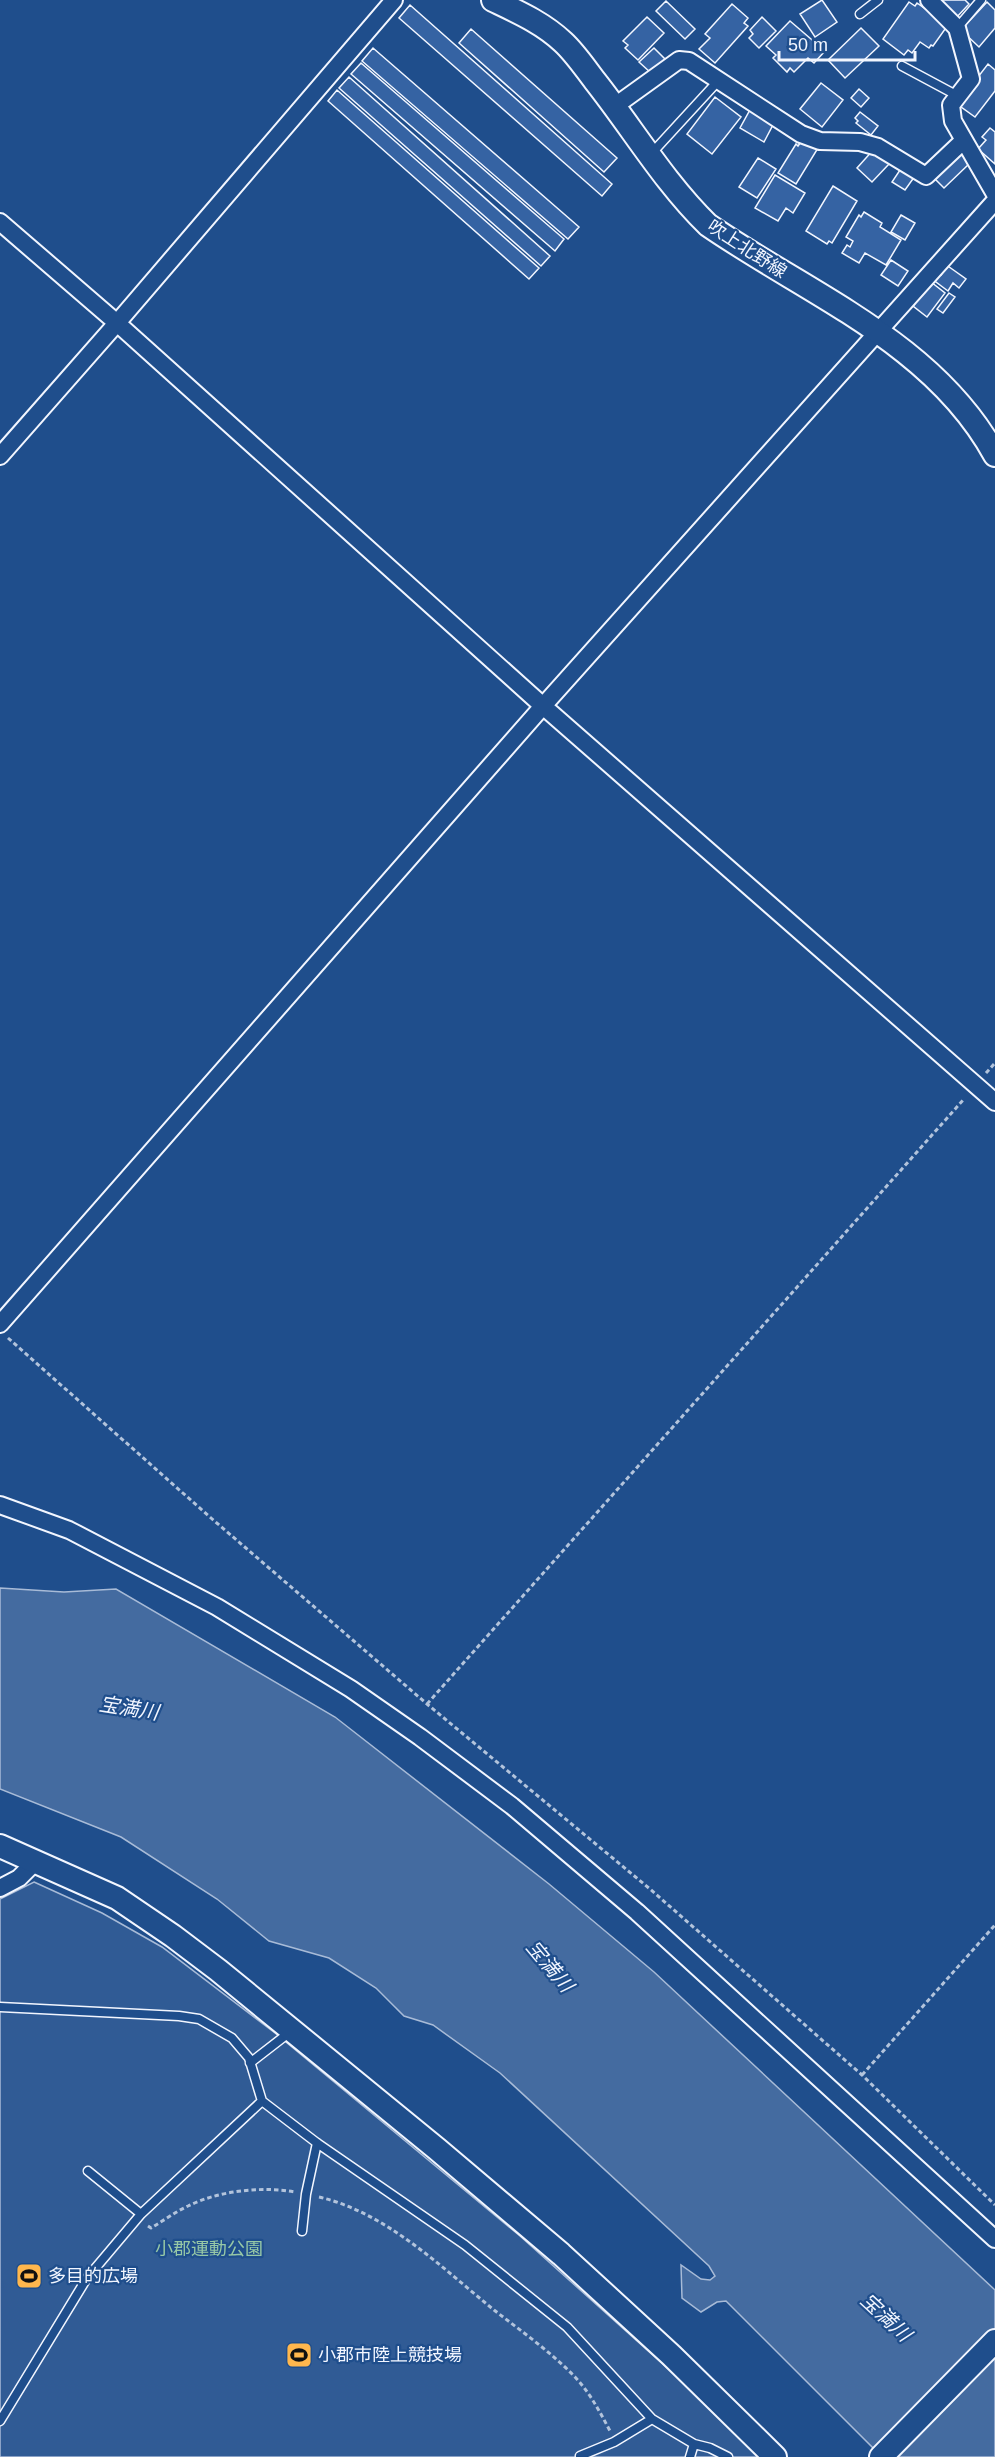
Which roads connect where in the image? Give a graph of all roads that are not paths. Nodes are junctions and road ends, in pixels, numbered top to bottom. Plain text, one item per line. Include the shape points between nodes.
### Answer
1 (394, 0) edge
2 (493, 0) edge
3 (878, 0) edge
4 (929, 0) edge
5 (981, 0) edge
6 (860, 14) dead end
7 (957, 28) junction
8 (902, 66) dead end
9 (719, 80) junction
10 (958, 96) junction
11 (615, 106) junction
12 (963, 141) junction
13 (649, 157) junction
14 (995, 194) edge
15 (995, 201) edge
16 (0, 222) edge
17 (117, 323) junction
18 (878, 330) junction
19 (995, 455) edge
20 (0, 456) edge
21 (543, 706) junction
22 (995, 1102) edge
23 (0, 1324) edge
24 (0, 1505) edge
25 (0, 1846) edge
26 (36, 1861) junction
27 (0, 1888) edge
28 (0, 2007) edge
29 (292, 2030) junction
30 (250, 2063) junction
31 (262, 2101) junction
32 (317, 2143) junction
33 (88, 2171) dead end
34 (139, 2216) junction
35 (302, 2231) dead end
36 (995, 2239) edge
37 (995, 2340) edge
38 (652, 2419) junction
39 (0, 2421) edge
40 (694, 2444) junction
41 (580, 2456) edge
42 (690, 2457) edge
43 (728, 2457) edge
44 (775, 2457) edge
45 (881, 2457) edge

1 - 17 street
2 - 11 street, 吹上北野線 via 531,19 565,44
3 - 6 lane
4 - 7 street
5 - 7 lane
7 - 10 street via 971,79
8 - 10 lane
9 - 11 street via 679,60
9 - 12 street via 801,134 820,141 860,142 878,147 926,176
9 - 13 lane
10 - 12 street via 951,105 952,121
11 - 13 street, 吹上北野線
12 - 14 street
13 - 18 street, 吹上北野線 via 708,225
15 - 18 street
16 - 17 street
17 - 20 street
17 - 21 street
18 - 19 street, 吹上北野線 via 935,378 982,432
18 - 21 street
21 - 22 street
21 - 23 street
24 - 36 street via 69,1530 217,1607 351,1689 420,1737 512,1806 638,1912
25 - 26 street
26 - 27 street via 19,1878
26 - 29 street via 117,1898 173,1936
28 - 30 lane via 199,2019 232,2038
29 - 30 lane
29 - 44 street via 561,2254
30 - 31 lane
31 - 32 lane
31 - 34 lane
32 - 35 lane
32 - 38 lane via 465,2245 567,2327
33 - 34 lane
34 - 39 lane via 87,2278
37 - 45 street
38 - 40 lane
38 - 41 lane via 614,2442
40 - 42 lane
40 - 43 lane

